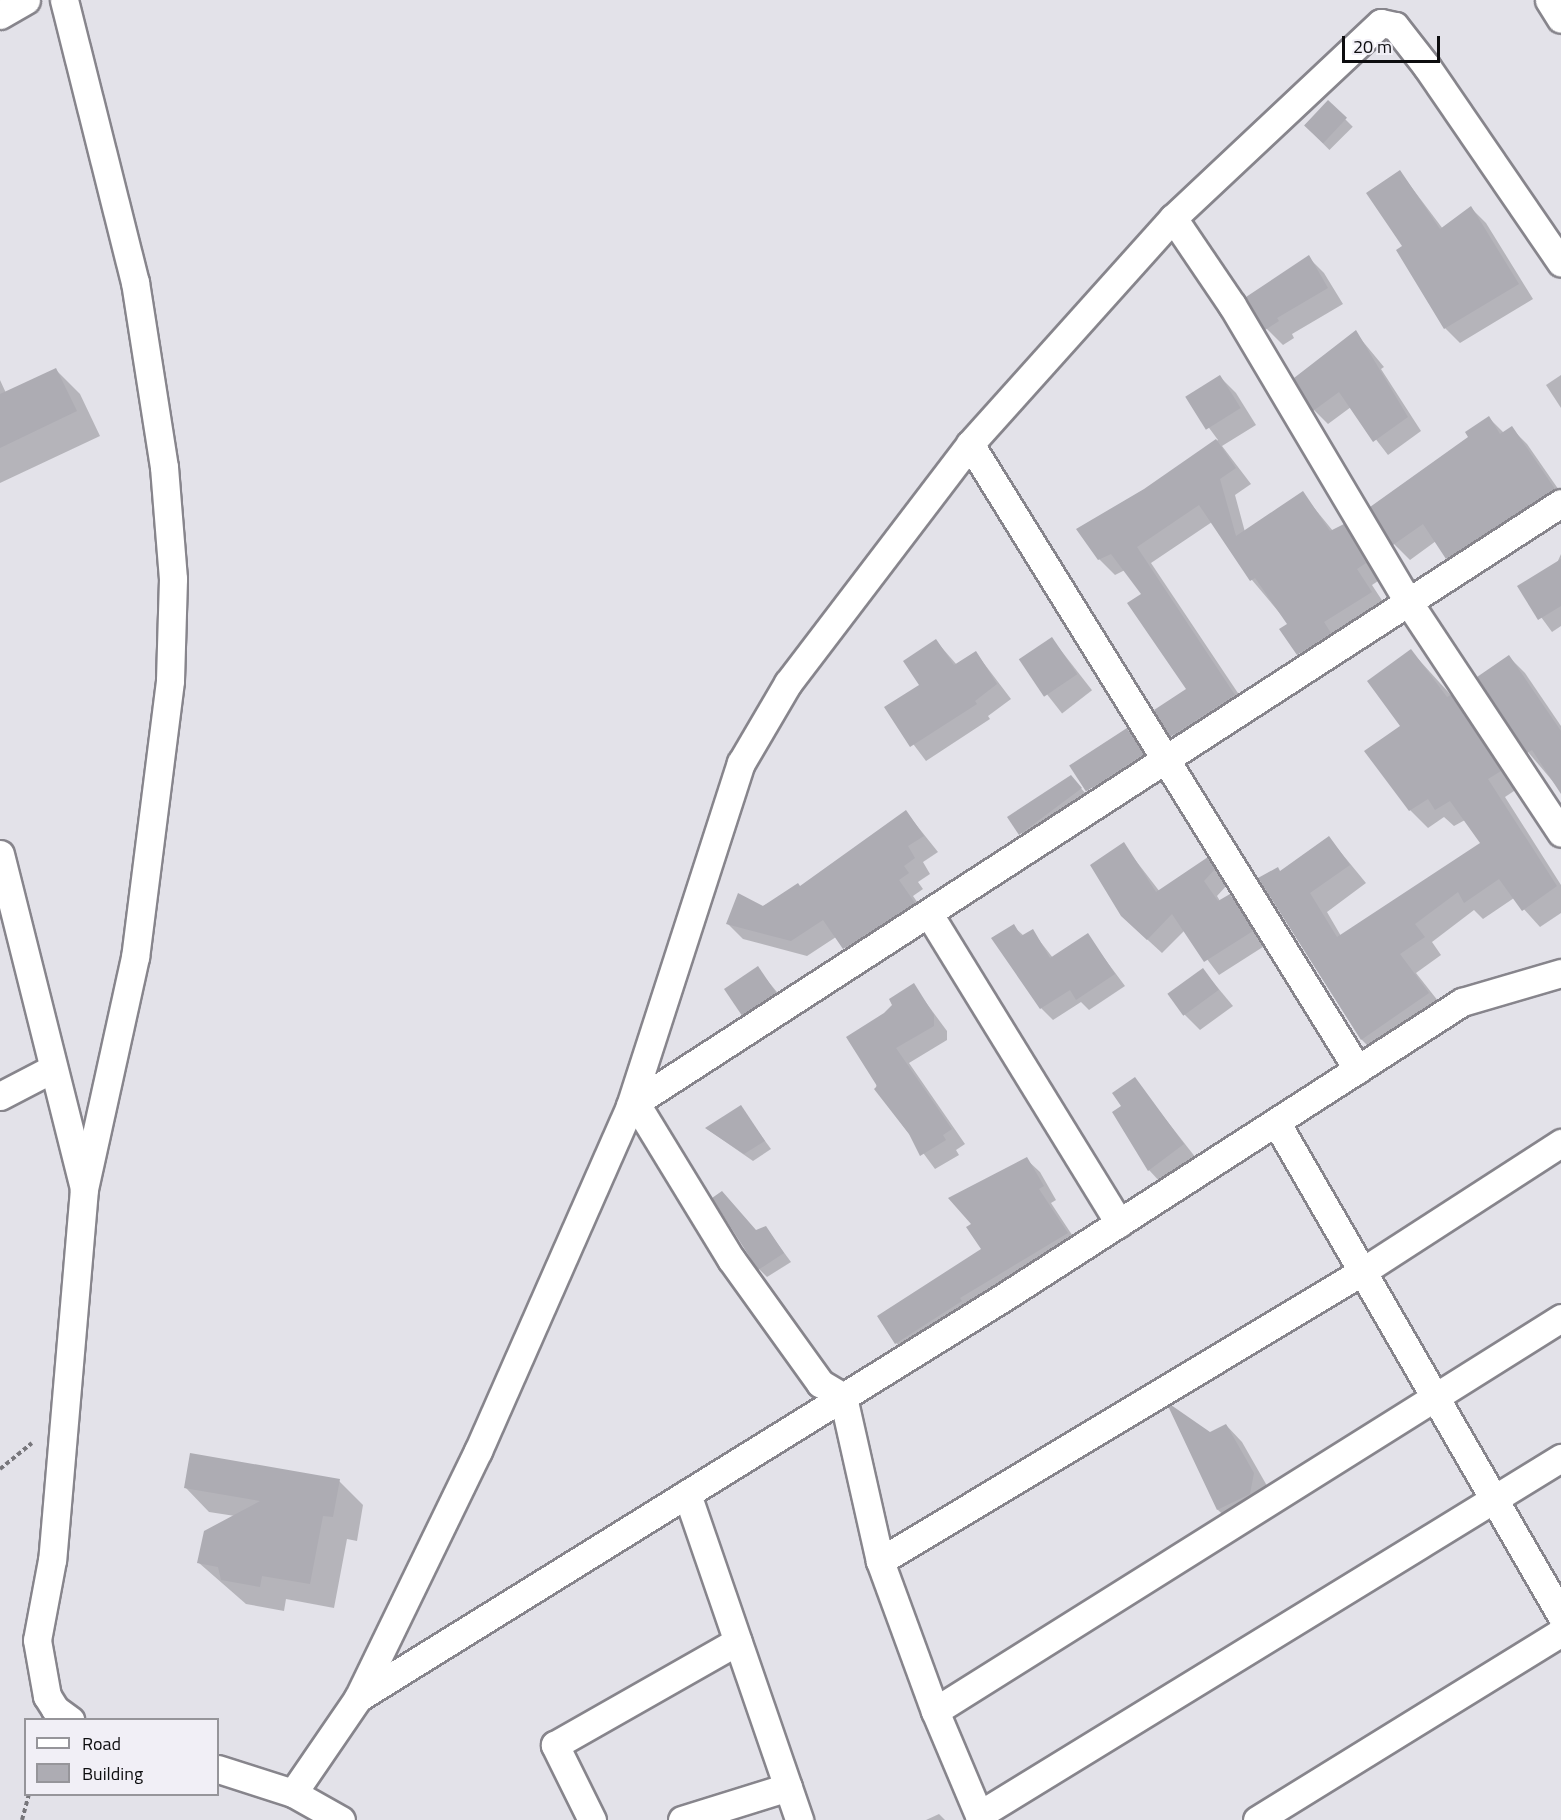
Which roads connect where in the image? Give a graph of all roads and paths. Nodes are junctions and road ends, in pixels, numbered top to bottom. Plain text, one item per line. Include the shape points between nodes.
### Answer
1 (26, 0) edge
2 (64, 0) edge
3 (1549, 0) edge
4 (0, 15) edge
5 (1561, 19) edge
6 (1173, 218) junction
7 (1561, 263) edge
8 (970, 444) junction
9 (1561, 503) edge
10 (1407, 600) junction
11 (1164, 760) junction
12 (1561, 833) edge
13 (0, 854) edge
14 (929, 914) junction
15 (1561, 973) edge
16 (52, 1069) junction
17 (1358, 1070) junction
18 (0, 1096) edge
19 (633, 1104) junction
20 (1276, 1122) junction
21 (1561, 1143) edge
22 (84, 1189) junction
23 (1119, 1223) junction
24 (1362, 1271) junction
25 (1561, 1318) edge
26 (1434, 1395) junction
27 (843, 1397) junction
28 (1561, 1458) edge
29 (687, 1494) junction
30 (1494, 1498) junction
31 (880, 1561) junction
32 (1561, 1615) edge
33 (1561, 1632) edge
34 (738, 1641) junction
35 (358, 1698) junction
36 (935, 1711) junction
37 (68, 1718) edge
38 (219, 1769) edge
39 (788, 1787) junction
40 (293, 1793) junction
41 (28, 1796) edge
42 (980, 1817) edge
43 (22, 1820) edge
44 (341, 1820) edge
45 (592, 1820) edge
46 (682, 1820) edge
47 (799, 1820) edge
48 (1257, 1820) edge

1 - 4 street
2 - 22 street via 135,282 164,466 173,579 170,681 135,957
3 - 5 street
6 - 7 street via 1371,28 1388,22 1427,67
6 - 8 street
6 - 10 street via 1232,305
8 - 11 street
8 - 19 street via 788,683 741,763 657,1014
9 - 10 street
10 - 11 street
10 - 12 street
11 - 14 street
11 - 17 street
13 - 16 street
14 - 19 street
14 - 23 street
15 - 17 street via 1462,1002
16 - 18 street
16 - 22 street
17 - 20 street
19 - 27 street via 731,1259 820,1383
19 - 35 street via 478,1450
20 - 23 street
20 - 24 street
21 - 24 street
22 - 37 street via 52,1560 37,1640 40,1677 47,1696 55,1709
23 - 27 street
24 - 26 street
24 - 31 street
25 - 26 street
26 - 30 street
26 - 36 street
27 - 29 street
27 - 31 street
28 - 30 street
29 - 34 street
29 - 35 street
30 - 32 street
30 - 42 street
31 - 36 street
33 - 48 street
34 - 39 street
34 - 45 street via 555,1745
35 - 40 street
36 - 42 street
38 - 40 street
39 - 46 street
39 - 47 street
40 - 44 street
41 - 43 path

